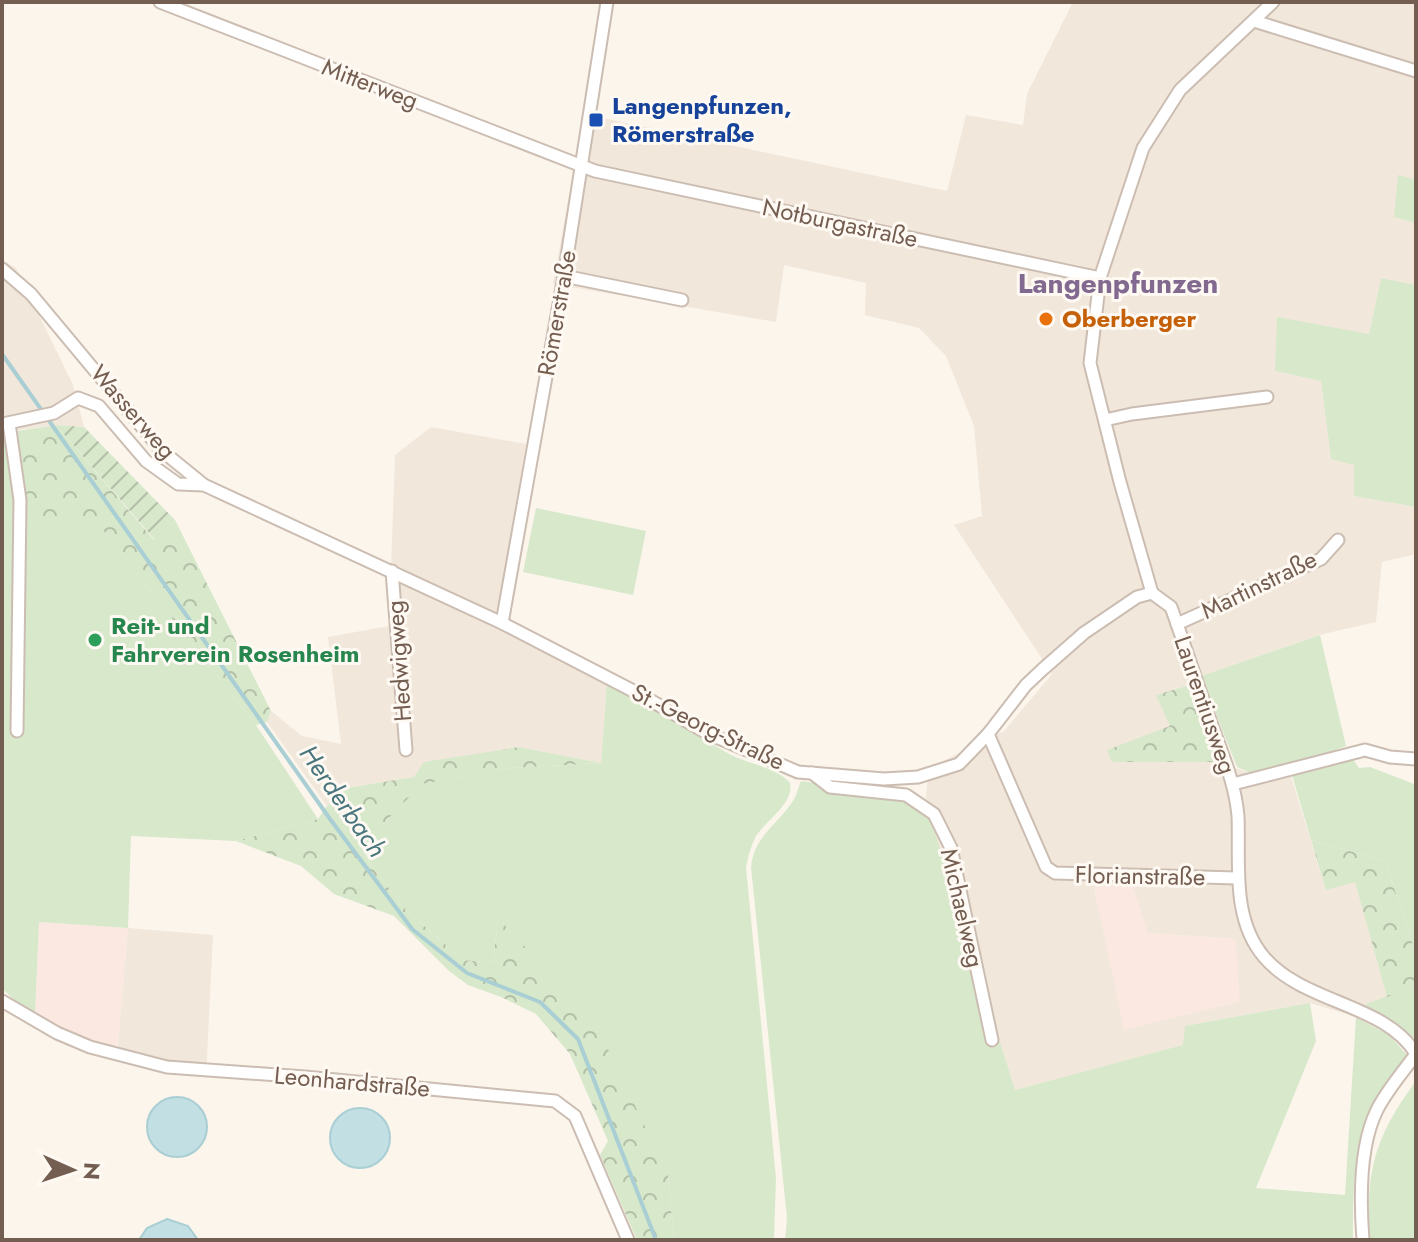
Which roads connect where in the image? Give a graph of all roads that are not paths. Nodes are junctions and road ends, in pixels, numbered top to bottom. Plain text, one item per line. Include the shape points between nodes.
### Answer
1 (160, 2) edge
2 (607, 2) edge
3 (1273, 2) edge
4 (1254, 21) junction
5 (1416, 71) edge
6 (581, 166) junction
7 (2, 269) edge
8 (564, 276) junction
9 (1100, 278) junction
10 (682, 300) dead end
11 (1267, 397) dead end
12 (1105, 420) junction
13 (6, 424) edge
14 (204, 485) junction
15 (1338, 540) dead end
16 (392, 571) junction
17 (1152, 593) junction
18 (502, 623) junction
19 (1177, 624) junction
20 (17, 731) dead end
21 (988, 734) junction
22 (406, 750) dead end
23 (1416, 759) edge
24 (812, 773) junction
25 (1233, 784) junction
26 (1237, 878) junction
27 (2, 1001) edge
28 (992, 1040) dead end
29 (1416, 1054) edge
30 (628, 1240) edge
31 (1363, 1240) edge

1 - 6 street, Mitterweg
2 - 6 street, Römerstraße
3 - 4 street
4 - 5 street
4 - 9 street via 1180,90 1143,148
6 - 8 street, Römerstraße
6 - 9 street, Notburgastraße
7 - 14 street, Wasserweg via 31,294 161,450
8 - 10 street
8 - 18 street, Römerstraße
9 - 12 street via 1090,363
11 - 12 street
12 - 17 street
13 - 14 street, Wasserweg via 54,413 78,398 99,406 146,461 178,484
13 - 20 street, Wasserweg via 20,500
14 - 16 street, St.-Georg-Straße
15 - 19 street, Martinstraße via 1321,559
16 - 18 street, St.-Georg-Straße
16 - 22 street, Hedwigweg
17 - 19 street, Laurentiusweg via 1171,607
17 - 21 street, St.-Georg-Straße via 1137,597 1084,633 1026,685
18 - 24 street, St.-Georg-Straße via 733,746
19 - 25 street, Laurentiusweg
21 - 24 street, St.-Georg-Straße via 959,764 918,777
21 - 26 street, Florianstraße via 1046,867 1055,873
23 - 25 street, Laurentiusweg via 1365,750
24 - 28 street, Michaelweg via 830,787 906,795 934,814 951,848
25 - 26 street
26 - 29 street via 1248,927 1280,973 1382,1022
27 - 30 street, Leonhardstraße via 90,1047 167,1067 555,1101 575,1116
29 - 31 street via 1376,1112 1367,1140 1360,1203

